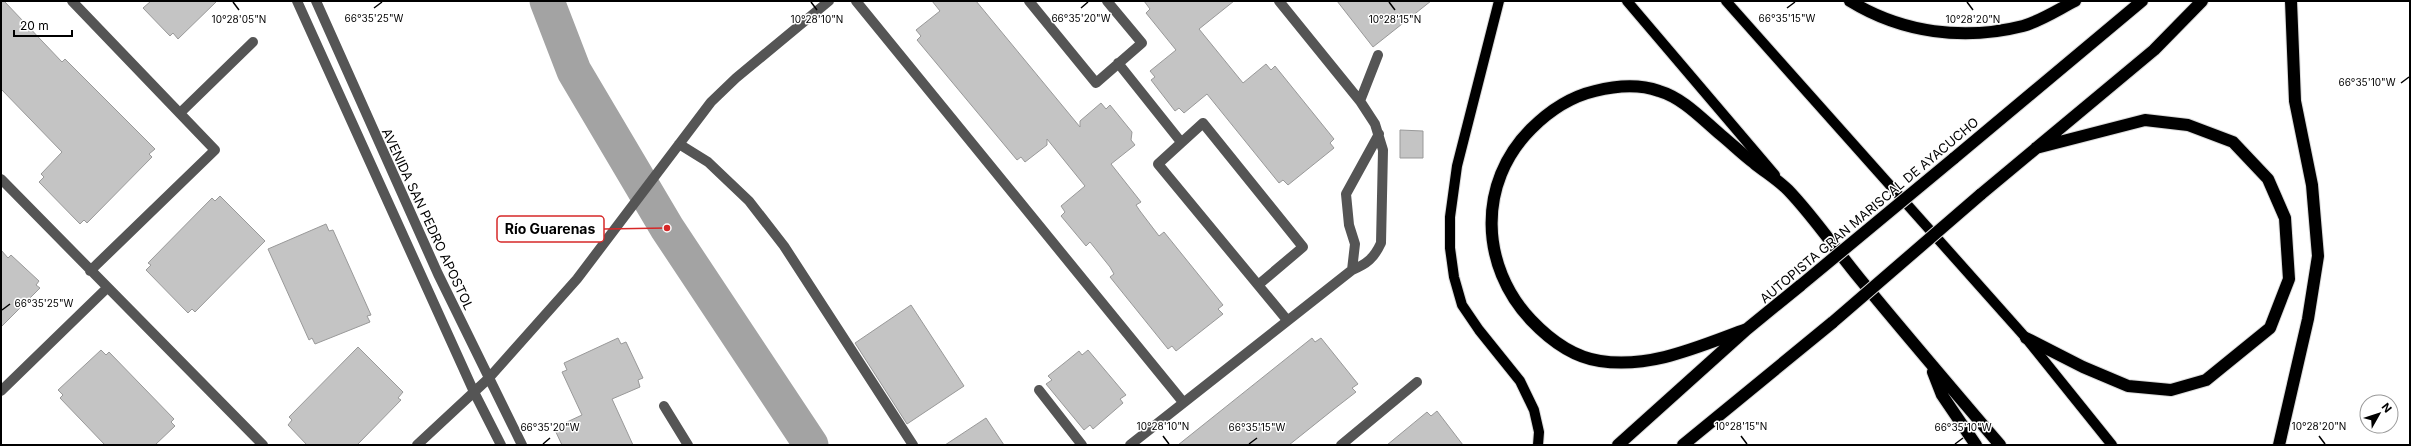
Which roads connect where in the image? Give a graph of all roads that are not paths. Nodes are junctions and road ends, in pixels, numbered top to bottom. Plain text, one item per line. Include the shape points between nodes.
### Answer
1 (72, 1) edge
2 (297, 1) edge
3 (316, 1) edge
4 (829, 1) edge
5 (856, 1) edge
6 (1029, 1) edge
7 (1107, 1) edge
8 (1279, 1) edge
9 (1499, 1) edge
10 (1627, 1) edge
11 (1726, 1) edge
12 (1850, 1) edge
13 (2075, 1) edge
14 (2142, 1) edge
15 (2202, 1) edge
16 (2290, 1) edge
17 (253, 42) dead end
18 (1378, 55) dead end
19 (1118, 64) junction
20 (1360, 101) junction
21 (180, 113) junction
22 (1379, 134) junction
23 (1180, 142) junction
24 (679, 144) junction
25 (2036, 148) junction
26 (1, 179) edge
27 (1787, 189) junction
28 (90, 270) junction
29 (1352, 270) junction
30 (1258, 285) junction
31 (107, 288) junction
32 (1287, 320) junction
33 (1746, 329) junction
34 (2026, 338) junction
35 (1930, 364) junction
36 (488, 379) junction
37 (1418, 382) dead end
38 (1039, 390) dead end
39 (1, 391) edge
40 (474, 392) junction
41 (1183, 402) junction
42 (664, 406) dead end
43 (263, 445) edge
44 (417, 445) edge
45 (501, 445) edge
46 (522, 445) edge
47 (688, 445) edge
48 (913, 445) edge
49 (1082, 445) edge
50 (1130, 445) edge
51 (1341, 445) edge
52 (1538, 445) edge
53 (1618, 445) edge
54 (1683, 445) edge
55 (1976, 445) edge
56 (2000, 445) edge
57 (2112, 445) edge
58 (2279, 445) edge

1 - 21 street
2 - 40 street
3 - 36 street, AVENIDA SAN PEDRO APOSTOL via 407,206
4 - 24 street via 736,78 711,102
5 - 41 street
6 - 19 street via 1096,82
7 - 19 street via 1142,43
8 - 20 street
9 - 52 main road via 1472,114 1458,160 1452,198 1450,248 1462,304 1479,330 1520,381 1534,410 1539,432
10 - 27 main road
11 - 34 main road
12 - 13 highway via 1866,11 1914,28 1963,35 2024,26
14 - 33 highway, AUTOPISTA GRAN MARISCAL DE AYACUCHO, bridge
15 - 25 highway via 2154,50
16 - 58 highway via 2295,101 2312,185 2318,256 2308,320
17 - 21 street
18 - 20 street
19 - 23 street
20 - 22 street via 1371,116
21 - 28 street via 215,150
22 - 29 street via 1346,194 1349,225 1355,244
22 - 29 street via 1383,150 1381,243 1368,263
23 - 30 street via 1158,164
23 - 30 street via 1203,123 1303,247
24 - 36 street via 577,279
24 - 48 street via 708,162 749,201 788,252
25 - 34 highway via 2145,120 2188,125 2233,142 2268,180 2285,218 2289,279 2270,328 2206,380 2171,390 2128,386
25 - 54 highway, bridge via 1833,322
26 - 28 street
27 - 33 highway via 1687,106 1660,91 1633,86 1580,95 1558,106 1519,141 1495,187 1492,236 1503,280 1524,313 1564,348 1585,358 1602,362 1641,361 1672,356
27 - 35 highway
28 - 31 street
29 - 32 street
30 - 32 street
31 - 39 street
31 - 43 street
32 - 41 street
33 - 53 highway, AUTOPISTA GRAN MARISCAL DE AYACUCHO
34 - 57 main road
35 - 55 highway via 1942,395
35 - 56 highway
36 - 40 street
36 - 46 street, AVENIDA SAN PEDRO APOSTOL
37 - 51 street
38 - 49 street
40 - 44 street
40 - 45 street
41 - 50 street
42 - 47 street

